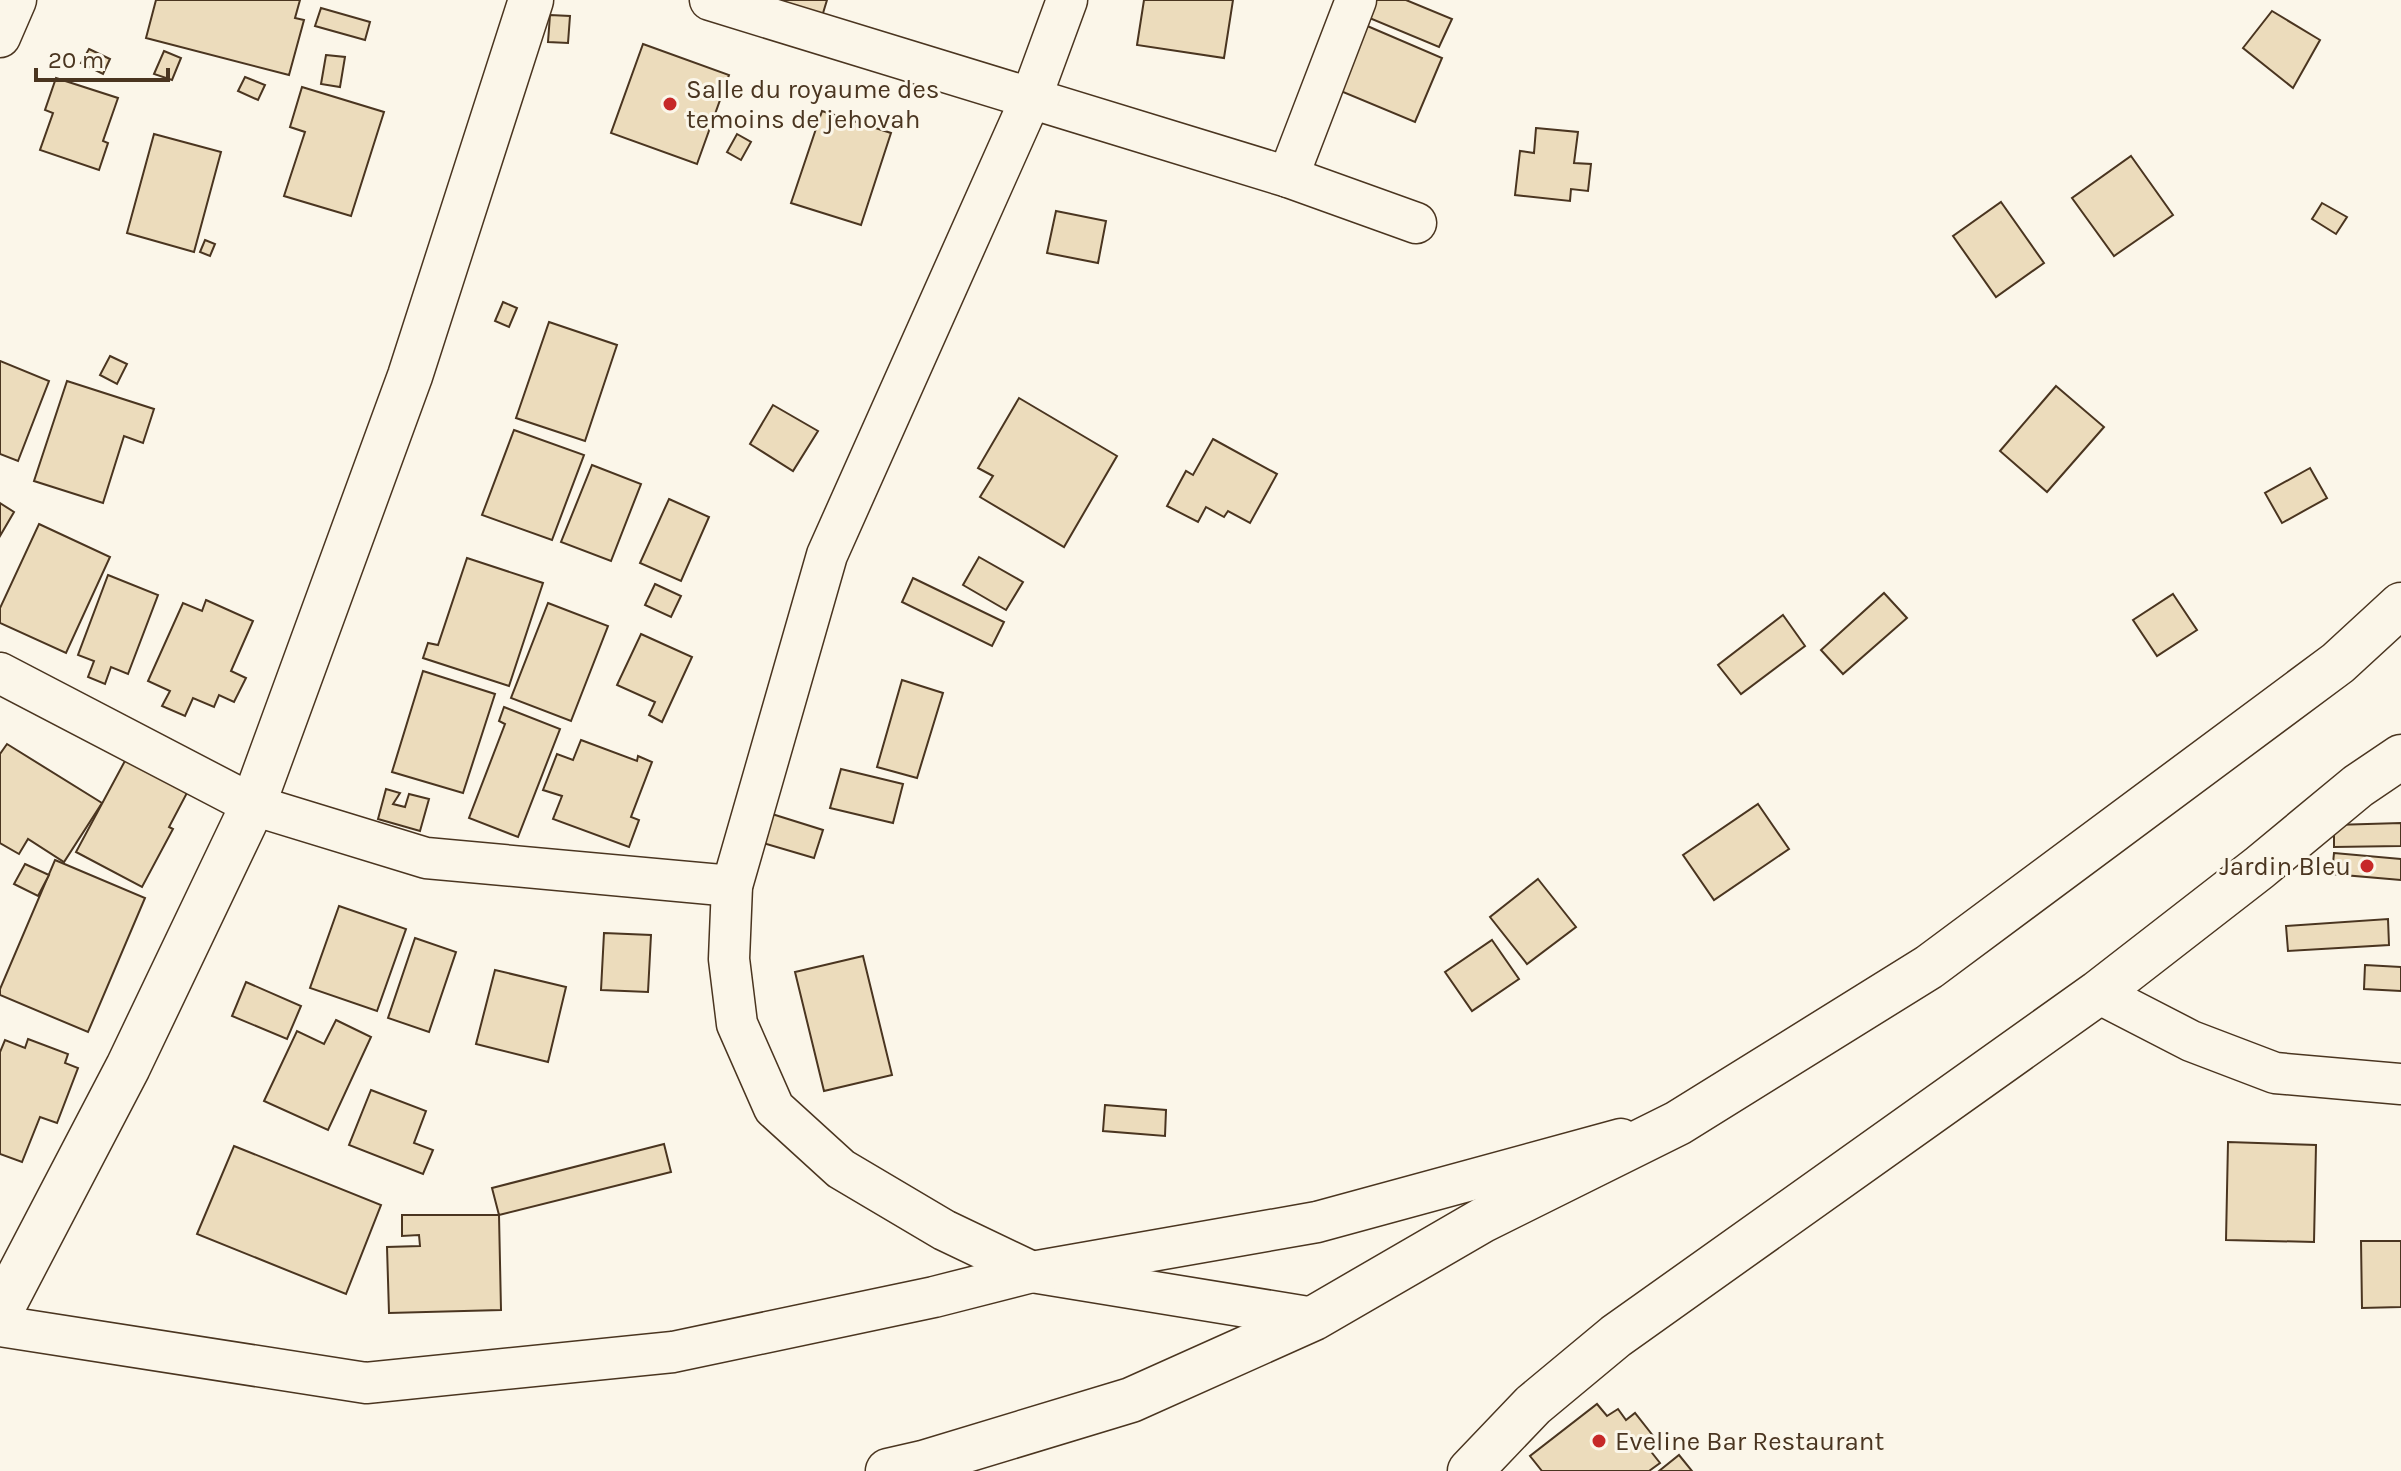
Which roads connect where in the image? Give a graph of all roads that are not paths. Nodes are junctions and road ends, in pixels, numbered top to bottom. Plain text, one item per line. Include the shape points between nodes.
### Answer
1 (16, 0) edge
2 (531, 0) edge
3 (710, 0) edge
4 (1067, 0) edge
5 (1356, 0) edge
6 (0, 37) edge
7 (1031, 98) junction
8 (1288, 177) junction
9 (1416, 223) dead end
10 (2401, 605) edge
11 (0, 673) edge
12 (2401, 757) edge
13 (253, 805) junction
14 (732, 886) junction
15 (2098, 993) junction
16 (2401, 1084) edge
17 (1678, 1123) junction
18 (1032, 1272) junction
19 (0, 1312) edge
20 (1314, 1318) junction
21 (0, 1326) edge
22 (888, 1471) edge
23 (1470, 1471) edge

1 - 6 street
2 - 13 main road via 410,376
3 - 7 street
4 - 7 street
5 - 8 street
7 - 8 street
7 - 14 street via 827,555
8 - 9 street
10 - 17 main road via 2338,663 1929,967
11 - 13 street
12 - 15 main road
13 - 14 street via 426,858
13 - 19 main road via 128,1067
14 - 18 street via 729,959 737,1024 774,1108 841,1169 944,1230
15 - 16 street via 2191,1041 2275,1073
15 - 23 main road via 1616,1336 1533,1405
17 - 18 street via 1317,1222
17 - 20 main road via 1483,1220
18 - 20 street
18 - 21 street via 673,1352 366,1383
20 - 22 main road via 1131,1400

